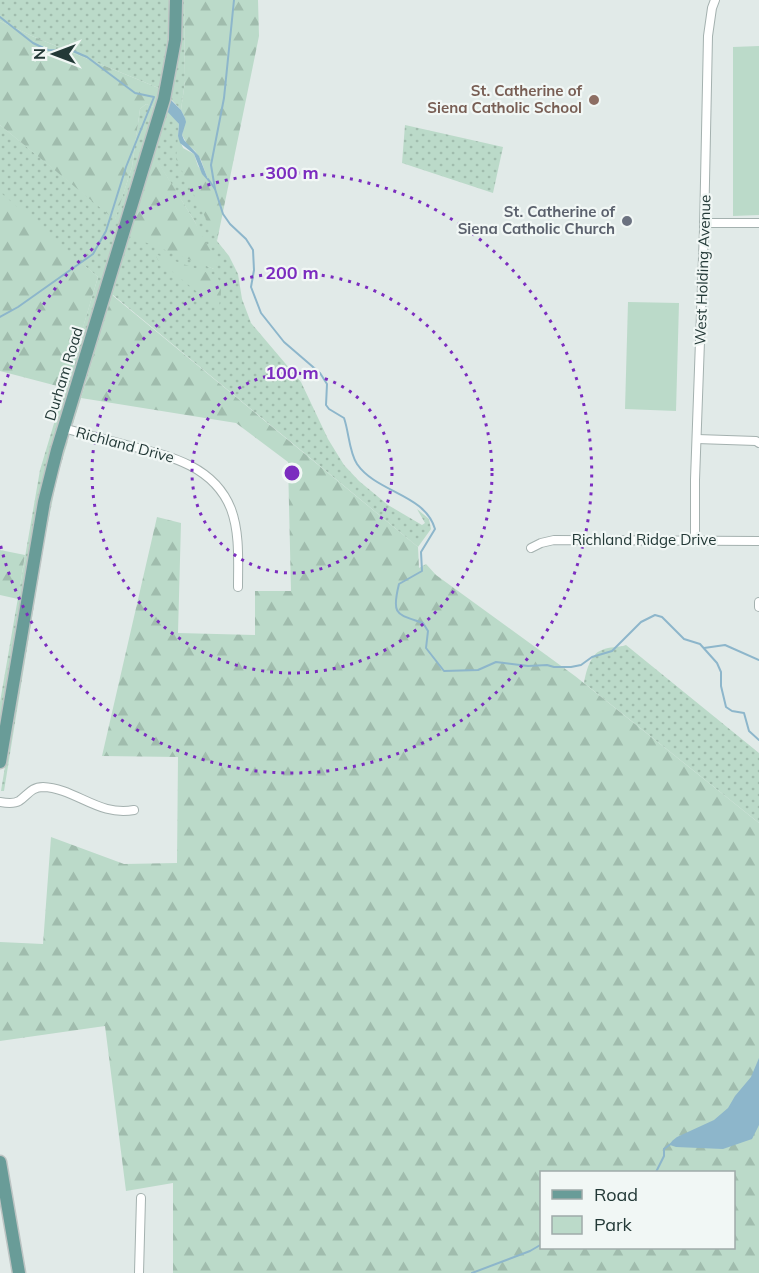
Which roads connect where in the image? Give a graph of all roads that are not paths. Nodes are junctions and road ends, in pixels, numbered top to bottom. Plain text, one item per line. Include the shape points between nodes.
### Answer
1 (176, 0) edge
2 (715, 0) edge
3 (704, 223) junction
4 (759, 223) edge
5 (63, 428) junction
6 (697, 439) junction
7 (759, 443) edge
8 (695, 541) junction
9 (759, 541) edge
10 (531, 548) dead end
11 (238, 587) dead end
12 (759, 602) edge
13 (759, 607) edge
14 (2, 738) edge
15 (0, 762) edge
16 (0, 802) edge
17 (134, 810) dead end
18 (0, 1162) edge
19 (141, 1198) dead end
20 (19, 1273) edge
21 (139, 1273) edge

1 - 5 main road, Durham Road via 175,40 164,99
2 - 3 street, West Holding Avenue via 708,36
3 - 4 street
3 - 6 street, West Holding Avenue
5 - 11 street, Richland Drive via 181,460 208,477 222,493 233,517
5 - 14 main road, Durham Road via 44,502
6 - 7 street
6 - 8 street, West Holding Avenue
8 - 9 street, Richland Ridge Drive
8 - 10 street, Richland Ridge Drive via 554,540
12 - 13 street
14 - 15 main road, Durham Road
16 - 17 street via 18,802 31,790 42,787 116,811
18 - 20 main road
19 - 21 street

